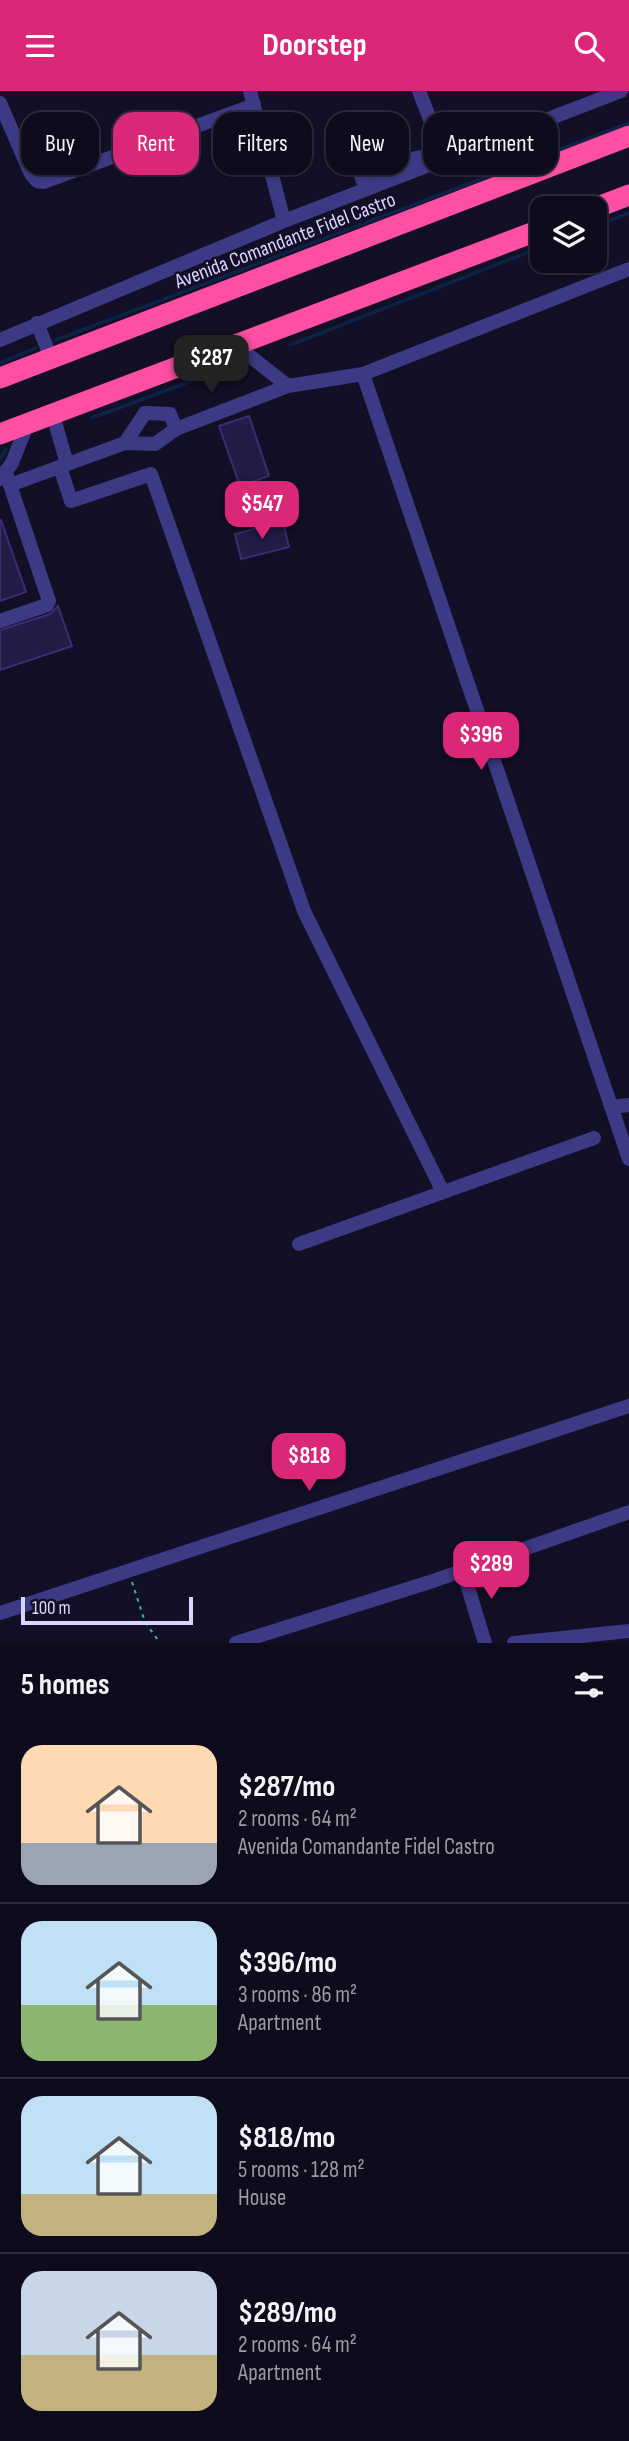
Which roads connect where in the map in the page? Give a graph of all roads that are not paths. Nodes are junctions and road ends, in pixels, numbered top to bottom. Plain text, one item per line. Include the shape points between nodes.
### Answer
1 (419, 91) edge
2 (621, 91) edge
3 (252, 98) edge
4 (0, 103) edge
5 (427, 112) edge
6 (558, 115) edge
7 (629, 136) edge
8 (423, 167) edge
9 (361, 175) edge
10 (366, 189) junction
11 (629, 195) edge
12 (607, 203) edge
13 (284, 221) junction
14 (530, 234) edge
15 (629, 262) edge
16 (629, 269) edge
17 (608, 277) junction
18 (37, 323) junction
19 (0, 340) edge
20 (237, 346) junction
21 (51, 358) junction
22 (363, 373) junction
23 (0, 378) edge
24 (288, 386) junction
25 (53, 415) junction
26 (27, 425) junction
27 (176, 429) junction
28 (0, 434) edge
29 (125, 443) junction
30 (63, 465) junction
31 (5, 479) edge
32 (0, 621) edge
33 (629, 1105) edge
34 (611, 1107) junction
35 (594, 1138) dead end
36 (629, 1159) edge
37 (443, 1192) junction
38 (299, 1244) dead end
39 (629, 1406) edge
40 (629, 1513) edge
41 (463, 1571) junction
42 (0, 1613) edge
43 (629, 1631) edge
44 (236, 1643) edge
45 (485, 1643) edge
46 (514, 1643) edge

1 - 5 street
2 - 6 street
3 - 4 street via 44,182 32,174
3 - 13 street
7 - 21 highway, Avenida Comandante Fidel Castro
8 - 10 street
9 - 10 street
10 - 13 street
11 - 12 highway
13 - 18 street
14 - 20 highway
15 - 17 street
16 - 17 street
17 - 22 street
18 - 19 street
18 - 21 street
20 - 24 street
20 - 25 highway
21 - 23 highway, Avenida Comandante Fidel Castro
22 - 24 street
22 - 34 street
24 - 27 street
25 - 26 highway
25 - 30 street
26 - 28 highway
26 - 31 street
27 - 29 street via 155,444
27 - 29 street via 170,414 145,413
29 - 30 street
30 - 31 street
30 - 37 street via 71,501 151,474 304,911
31 - 32 street via 49,601
33 - 34 street
34 - 36 street
35 - 37 street
37 - 38 street
39 - 42 street
40 - 41 street
41 - 44 street
41 - 45 street
43 - 46 street

